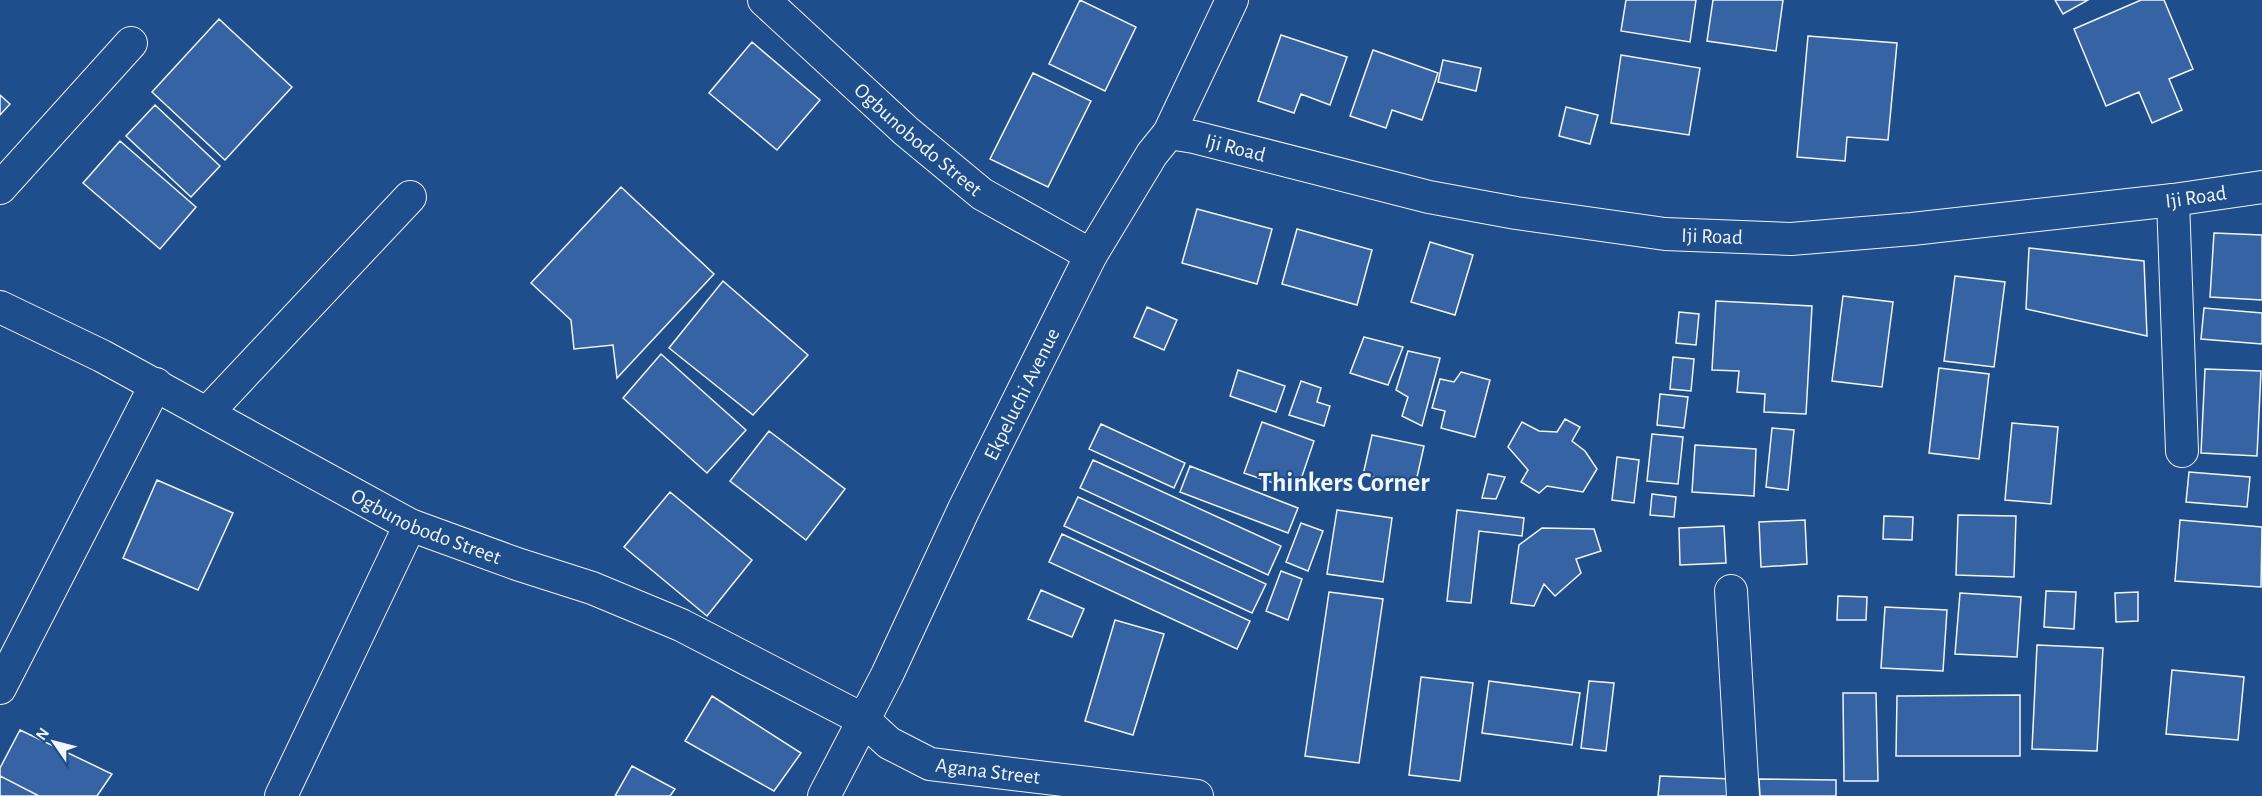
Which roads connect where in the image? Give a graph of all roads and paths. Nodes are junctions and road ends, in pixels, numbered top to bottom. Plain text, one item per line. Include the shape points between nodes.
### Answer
1 (764, 0) edge
2 (1233, 0) edge
3 (131, 43) dead end
4 (1169, 134) junction
5 (2262, 187) edge
6 (0, 188) edge
7 (410, 197) dead end
8 (2173, 200) junction
9 (1091, 255) junction
10 (0, 307) edge
11 (156, 384) junction
12 (207, 413) junction
13 (2182, 452) dead end
14 (410, 525) junction
15 (1731, 591) dead end
16 (0, 688) edge
17 (864, 720) junction
18 (281, 796) edge
19 (824, 796) edge
20 (1197, 796) edge
21 (1743, 796) edge

1 - 9 street, Ogbunobodo Street via 906,131 982,194
2 - 4 street, Ekpeluchi Avenue
3 - 6 street
4 - 8 street, Iji Road via 1204,139 1429,197 1665,234 1791,239
4 - 9 street, Ekpeluchi Avenue via 1152,154
5 - 8 street, Iji Road
7 - 12 street
8 - 13 street
9 - 17 street, Ekpeluchi Avenue via 963,509
10 - 11 street, Ogbunobodo Street
11 - 12 street, Ogbunobodo Street
11 - 16 street
12 - 14 street, Ogbunobodo Street
14 - 17 street, Ogbunobodo Street via 592,588 670,620
14 - 18 street
15 - 21 street
17 - 19 street, Ekpeluchi Avenue
17 - 20 street, Agana Street via 889,743 930,764

